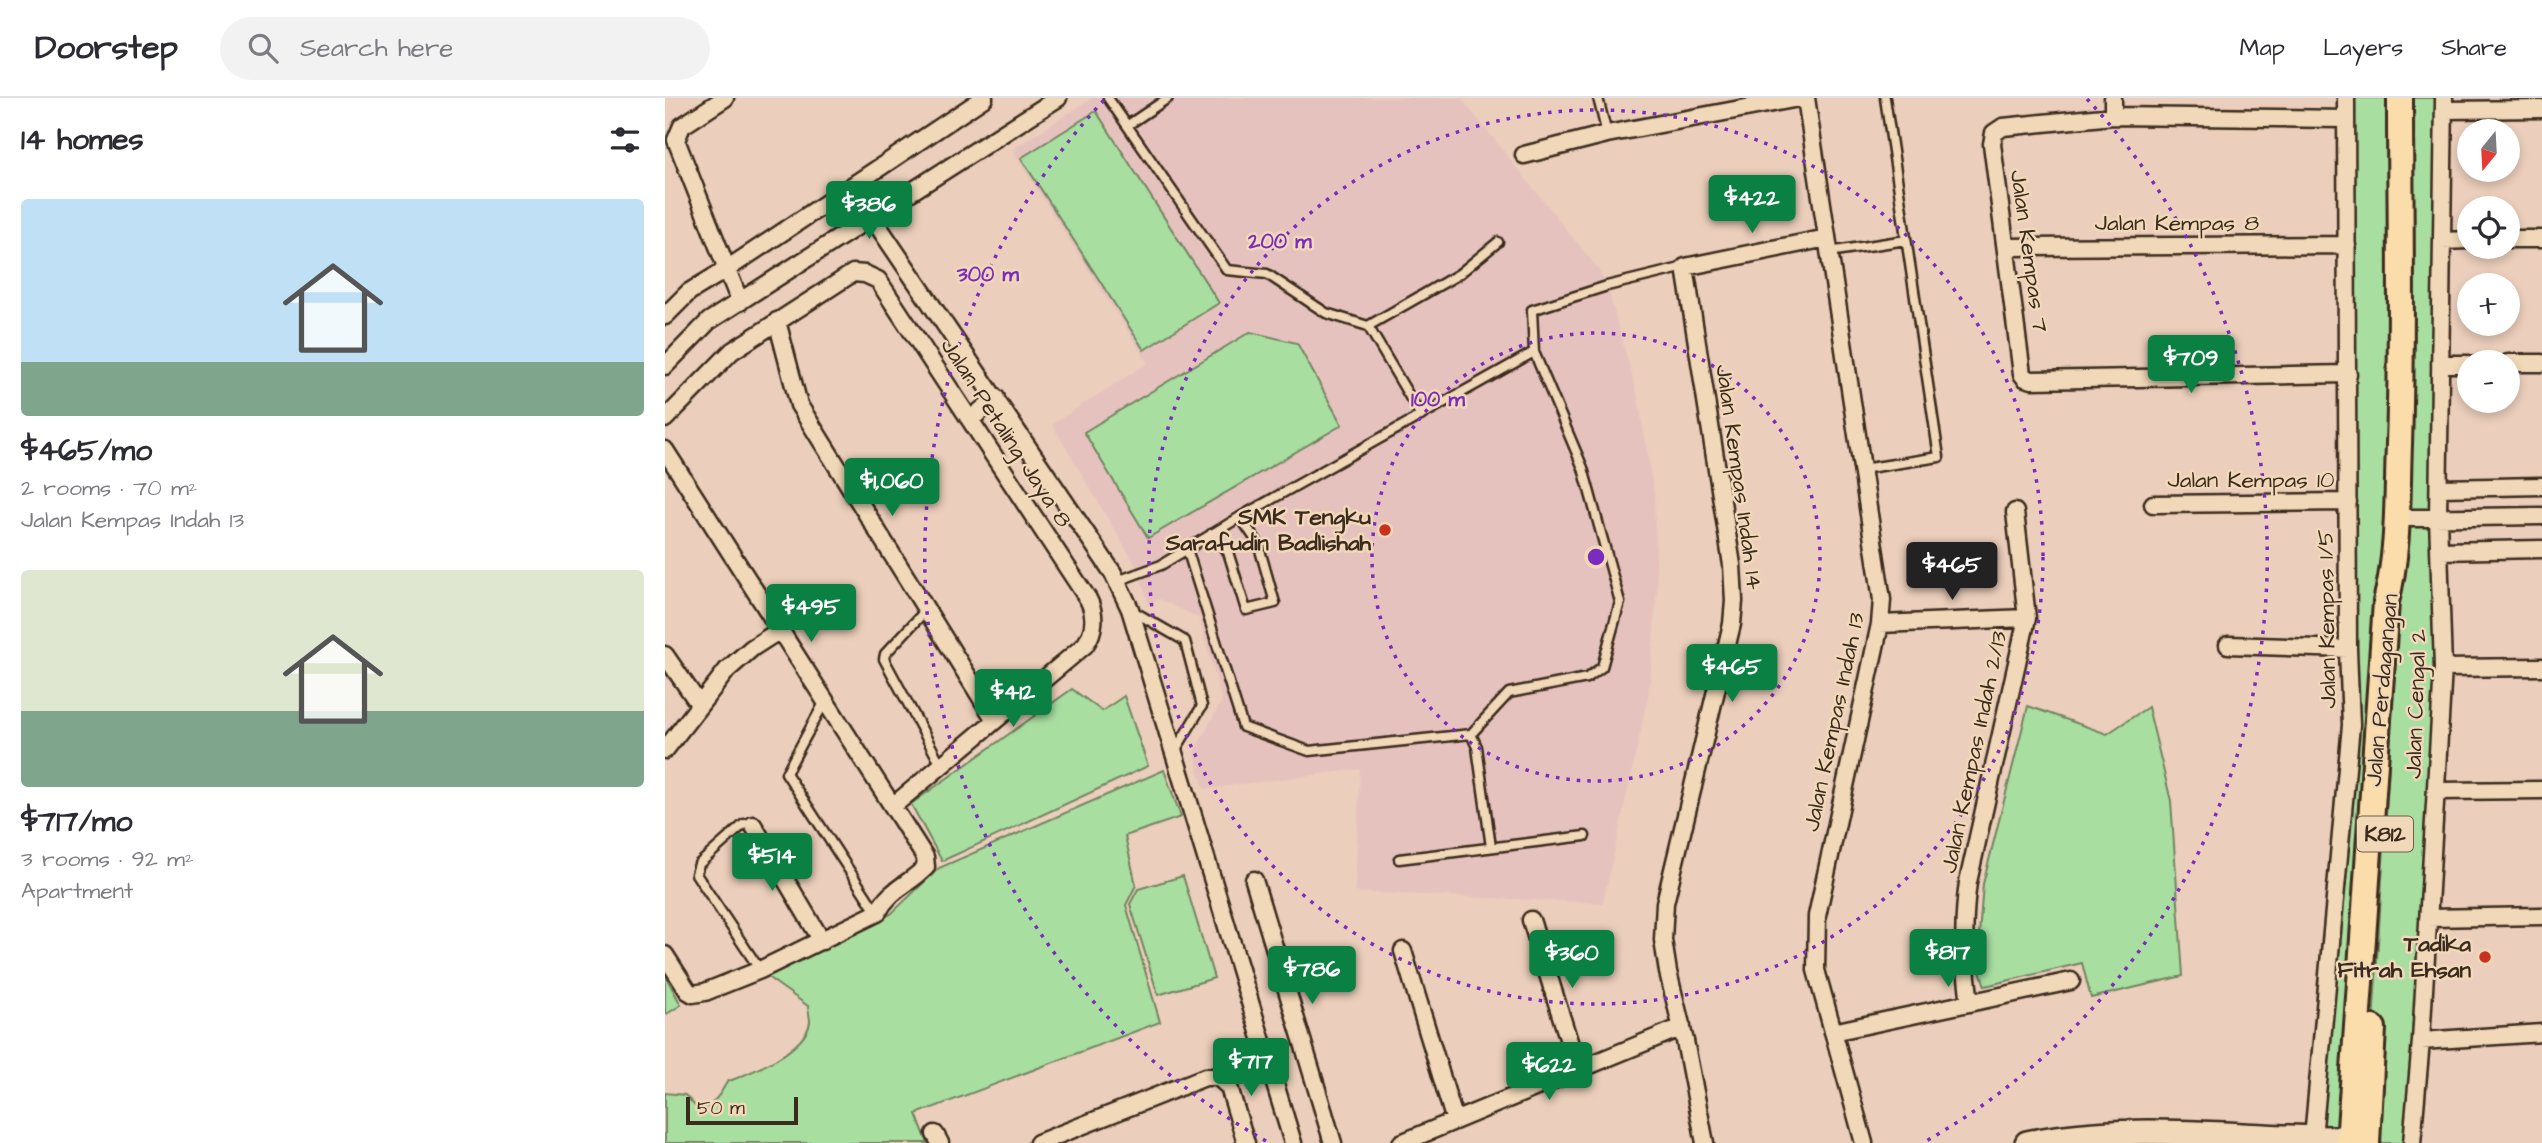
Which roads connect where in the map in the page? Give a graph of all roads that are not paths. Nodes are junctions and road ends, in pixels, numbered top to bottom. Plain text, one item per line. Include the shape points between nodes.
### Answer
1 (725, 98) edge
2 (984, 98) edge
3 (1058, 98) edge
4 (1108, 98) edge
5 (1168, 98) edge
6 (1598, 98) edge
7 (1799, 98) edge
8 (1806, 98) edge
9 (1885, 98) edge
10 (2113, 98) edge
11 (2346, 98) edge
12 (2400, 98) edge
13 (2444, 104) edge
14 (2542, 109) edge
15 (2113, 116) junction
16 (2346, 119) junction
17 (1128, 125) junction
18 (1607, 134) junction
19 (671, 141) edge
20 (1524, 155) dead end
21 (872, 217) junction
22 (2542, 239) edge
23 (1906, 240) junction
24 (2457, 240) edge
25 (2520, 240) edge
26 (2442, 241) junction
27 (1498, 242) dead end
28 (1828, 245) junction
29 (2347, 245) junction
30 (2007, 247) junction
31 (1685, 267) junction
32 (727, 269) junction
33 (740, 302) junction
34 (665, 316) edge
35 (777, 321) junction
36 (1368, 327) junction
37 (1534, 352) junction
38 (2520, 363) edge
39 (2542, 363) edge
40 (2440, 364) junction
41 (2457, 364) edge
42 (665, 366) edge
43 (2348, 374) junction
44 (996, 398) junction
45 (1421, 416) junction
46 (665, 419) edge
47 (971, 419) junction
48 (665, 450) edge
49 (1862, 469) junction
50 (2542, 486) edge
51 (2440, 488) junction
52 (2348, 502) junction
53 (2153, 504) dead end
54 (2015, 512) dead end
55 (2542, 516) edge
56 (1240, 517) junction
57 (2438, 517) junction
58 (2397, 518) junction
59 (1211, 534) junction
60 (2542, 549) edge
61 (1187, 550) junction
62 (2439, 551) junction
63 (1117, 581) junction
64 (927, 609) junction
65 (1130, 609) junction
66 (2027, 618) junction
67 (1879, 624) junction
68 (780, 630) junction
69 (2228, 645) dead end
70 (2348, 649) junction
71 (665, 655) edge
72 (2542, 667) edge
73 (2444, 668) junction
74 (825, 701) junction
75 (699, 704) junction
76 (995, 720) junction
77 (1471, 734) junction
78 (665, 750) edge
79 (1175, 751) junction
80 (941, 765) junction
81 (2542, 790) edge
82 (2437, 791) junction
83 (893, 806) junction
84 (753, 825) joint
85 (1585, 836) dead end
86 (1491, 847) junction
87 (1399, 859) dead end
88 (1254, 880) dead end
89 (877, 913) junction
90 (2542, 916) edge
91 (2428, 918) junction
92 (1531, 920) dead end
93 (822, 941) junction
94 (1403, 951) dead end
95 (665, 955) edge
96 (760, 971) junction
97 (2071, 981) dead end
98 (1970, 1003) junction
99 (1682, 1027) junction
100 (1833, 1032) junction
101 (2542, 1033) edge
102 (2421, 1041) junction
103 (1578, 1070) junction
104 (1455, 1121) junction
105 (2304, 1139) edge
106 (2358, 1141) edge
107 (1038, 1143) edge
108 (1246, 1143) edge
109 (1293, 1143) edge
110 (1333, 1143) edge
111 (1401, 1143) edge
112 (1705, 1143) edge
113 (1864, 1143) edge
114 (2028, 1143) edge
115 (2412, 1143) edge

1 - 19 street via 682,126
2 - 32 street
3 - 21 street
4 - 17 lane
5 - 17 lane
6 - 18 lane
7 - 18 street
8 - 28 street, Jalan Kempas Indah 13
9 - 23 lane
10 - 15 street
11 - 16 street, Jalan Kempas 1/5
12 - 58 main road, Jalan Perdagangan / K812
13 - 14 street
13 - 26 street, Jalan Cengal 2
15 - 16 street
15 - 30 street, Jalan Kempas 7 via 2003,127 1994,133
16 - 29 street, Jalan Kempas 1/5
17 - 36 lane via 1227,270 1267,274 1326,313
18 - 20 street
19 - 32 street
21 - 33 street
21 - 44 street
22 - 25 street
23 - 28 lane
23 - 49 lane via 1938,457
24 - 26 street
26 - 40 street, Jalan Cengal 2
27 - 36 lane via 1459,274
28 - 31 street
28 - 49 street, Jalan Kempas Indah 13
29 - 30 street, Jalan Kempas 8
29 - 43 street, Jalan Kempas 1/5
30 - 43 street, Jalan Kempas 7 via 2025,378
31 - 37 lane via 1532,310
31 - 99 street, Jalan Kempas Indah 14 via 1734,601 1665,903 1663,940
32 - 33 street
32 - 34 street via 689,292
33 - 42 street via 709,321
35 - 46 street via 732,351
35 - 47 street, Jalan Petaling Jaya 8 via 853,273 878,280
35 - 64 street via 799,404
36 - 45 lane
37 - 45 lane
37 - 77 lane via 1583,468 1620,602 1602,667 1587,678 1509,692
38 - 39 street
40 - 41 street
40 - 51 street, Jalan Cengal 2
43 - 52 street, Jalan Kempas 1/5
44 - 47 street
44 - 63 street
45 - 56 lane
47 - 76 street, Jalan Petaling Jaya 8 via 1094,615 1085,645
48 - 68 street
49 - 67 street, Jalan Kempas Indah 13 via 1882,600
50 - 51 street
51 - 57 street, Jalan Cengal 2
52 - 53 street, Jalan Kempas 10
52 - 70 street, Jalan Kempas 1/5
54 - 66 street, Jalan Kempas Indah 2/13
55 - 57 street
56 - 59 lane
56 - 59 lane via 1258,543 1275,603 1245,610 1228,552
57 - 58 street
57 - 62 street, Jalan Cengal 2
58 - 106 main road, Jalan Perdagangan / K812 via 2394,573 2399,604
59 - 61 lane
60 - 62 street
61 - 63 lane
61 - 77 lane via 1243,727 1309,751
62 - 73 street, Jalan Cengal 2
63 - 65 street
64 - 76 street
64 - 80 lane via 884,659
65 - 79 street
65 - 79 lane via 1185,641 1202,706
66 - 67 street
66 - 98 street, Jalan Kempas Indah 2/13 via 1962,922
67 - 100 street, Jalan Kempas Indah 13 via 1817,916 1816,970
68 - 74 street
68 - 75 street via 727,670
69 - 70 street
70 - 105 street, Jalan Kempas 1/5 via 2351,725
71 - 75 street
72 - 73 street
73 - 82 street, Jalan Cengal 2
74 - 83 street
74 - 89 lane via 786,773
75 - 78 street
76 - 80 street
77 - 86 lane via 1477,747
79 - 109 street
80 - 83 street
81 - 82 street
82 - 91 street, Jalan Cengal 2
83 - 89 street via 925,857 926,867 887,896
84 - 93 street
84 - 96 lane via 744,824 699,864 696,874
85 - 86 lane
86 - 87 lane
88 - 110 street
89 - 93 street
90 - 91 street
91 - 102 street, Jalan Cengal 2
92 - 103 street
93 - 96 street
94 - 104 street
95 - 96 street via 693,994
97 - 98 street
98 - 100 street
99 - 103 street
99 - 112 street, Jalan Kempas Indah 14
100 - 113 street, Jalan Kempas Indah 13
101 - 102 street
102 - 115 street, Jalan Cengal 2
103 - 104 street
104 - 111 street
105 - 106 street
105 - 114 street via 2137,1131
107 - 108 street via 1205,1077 1218,1077 1229,1087

